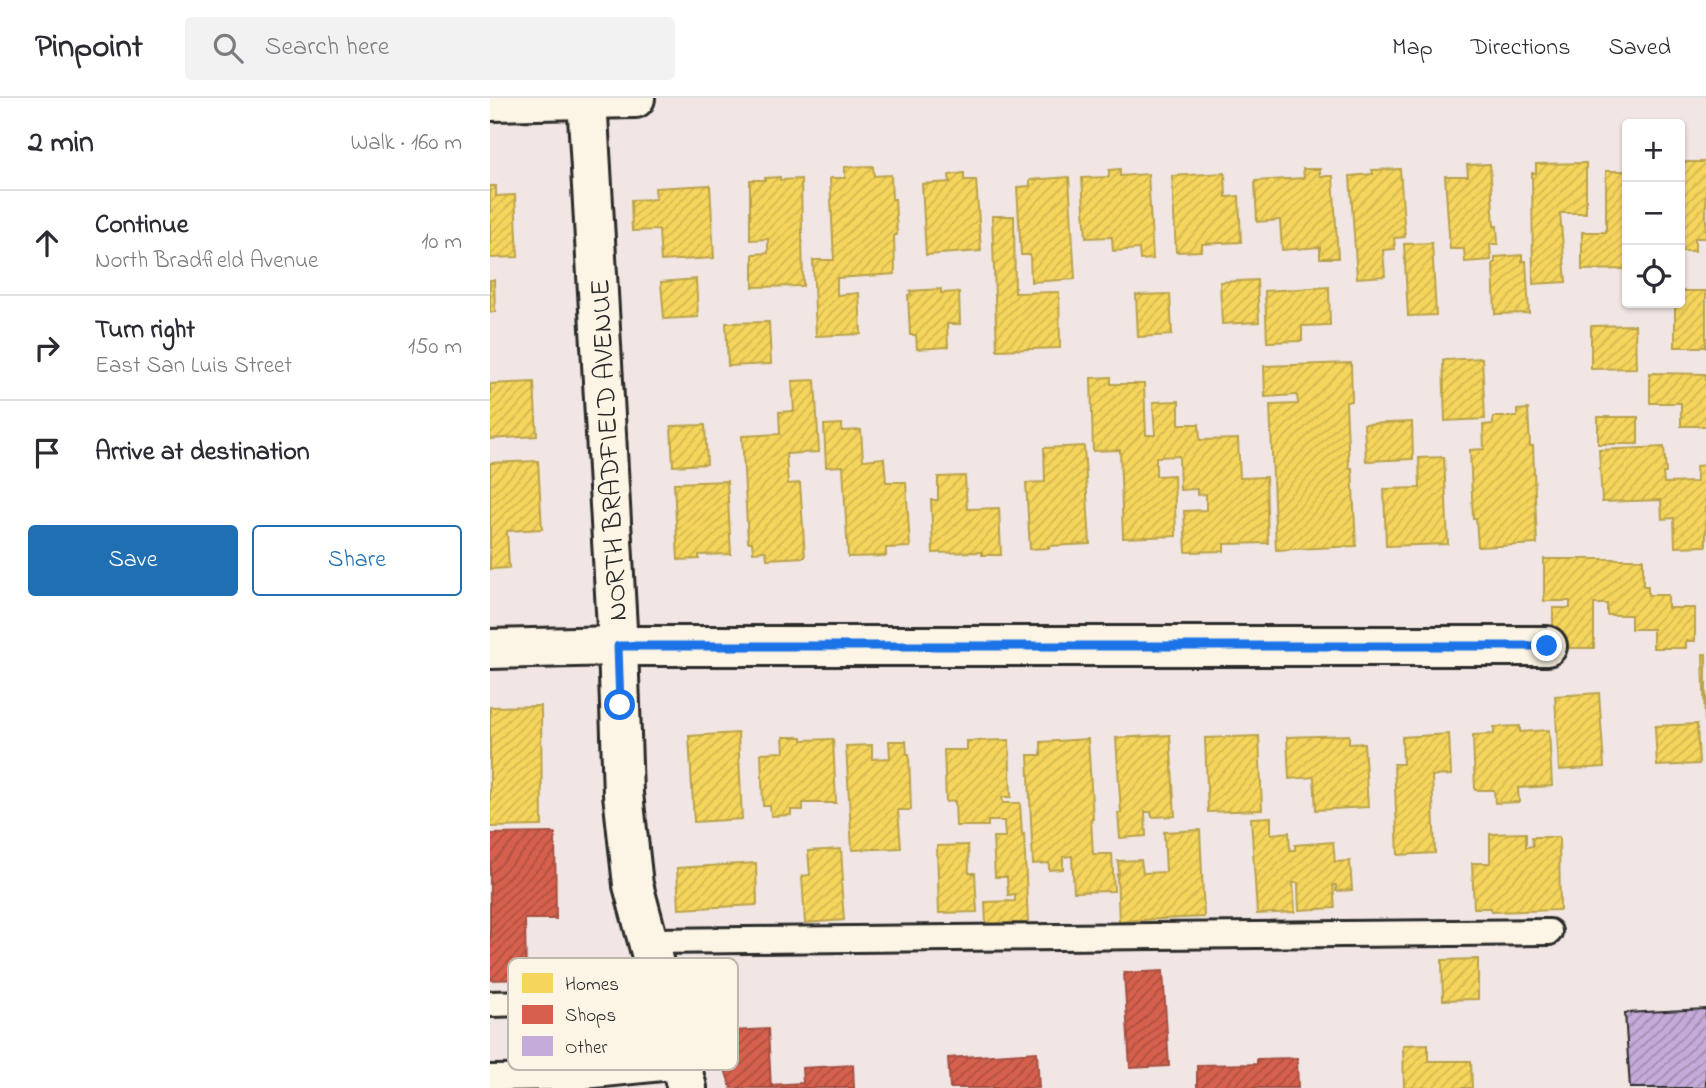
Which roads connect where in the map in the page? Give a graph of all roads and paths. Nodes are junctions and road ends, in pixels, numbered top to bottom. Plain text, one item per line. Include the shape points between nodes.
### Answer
1 (587, 98) edge
2 (635, 98) edge
3 (490, 101) edge
4 (618, 646) junction
5 (1547, 646) dead end
6 (490, 649) edge
7 (1549, 932) dead end
8 (648, 941) junction
9 (653, 958) edge
10 (490, 1004) edge
11 (508, 1004) edge
12 (684, 1077) edge
13 (490, 1078) edge

1 - 2 street
1 - 3 street
1 - 4 street, NORTH BRADFIELD AVENUE
4 - 5 street
4 - 6 street
4 - 8 street, NORTH BRADFIELD AVENUE via 633,885
7 - 8 lane
8 - 9 street, NORTH BRADFIELD AVENUE
10 - 11 lane
12 - 13 lane

